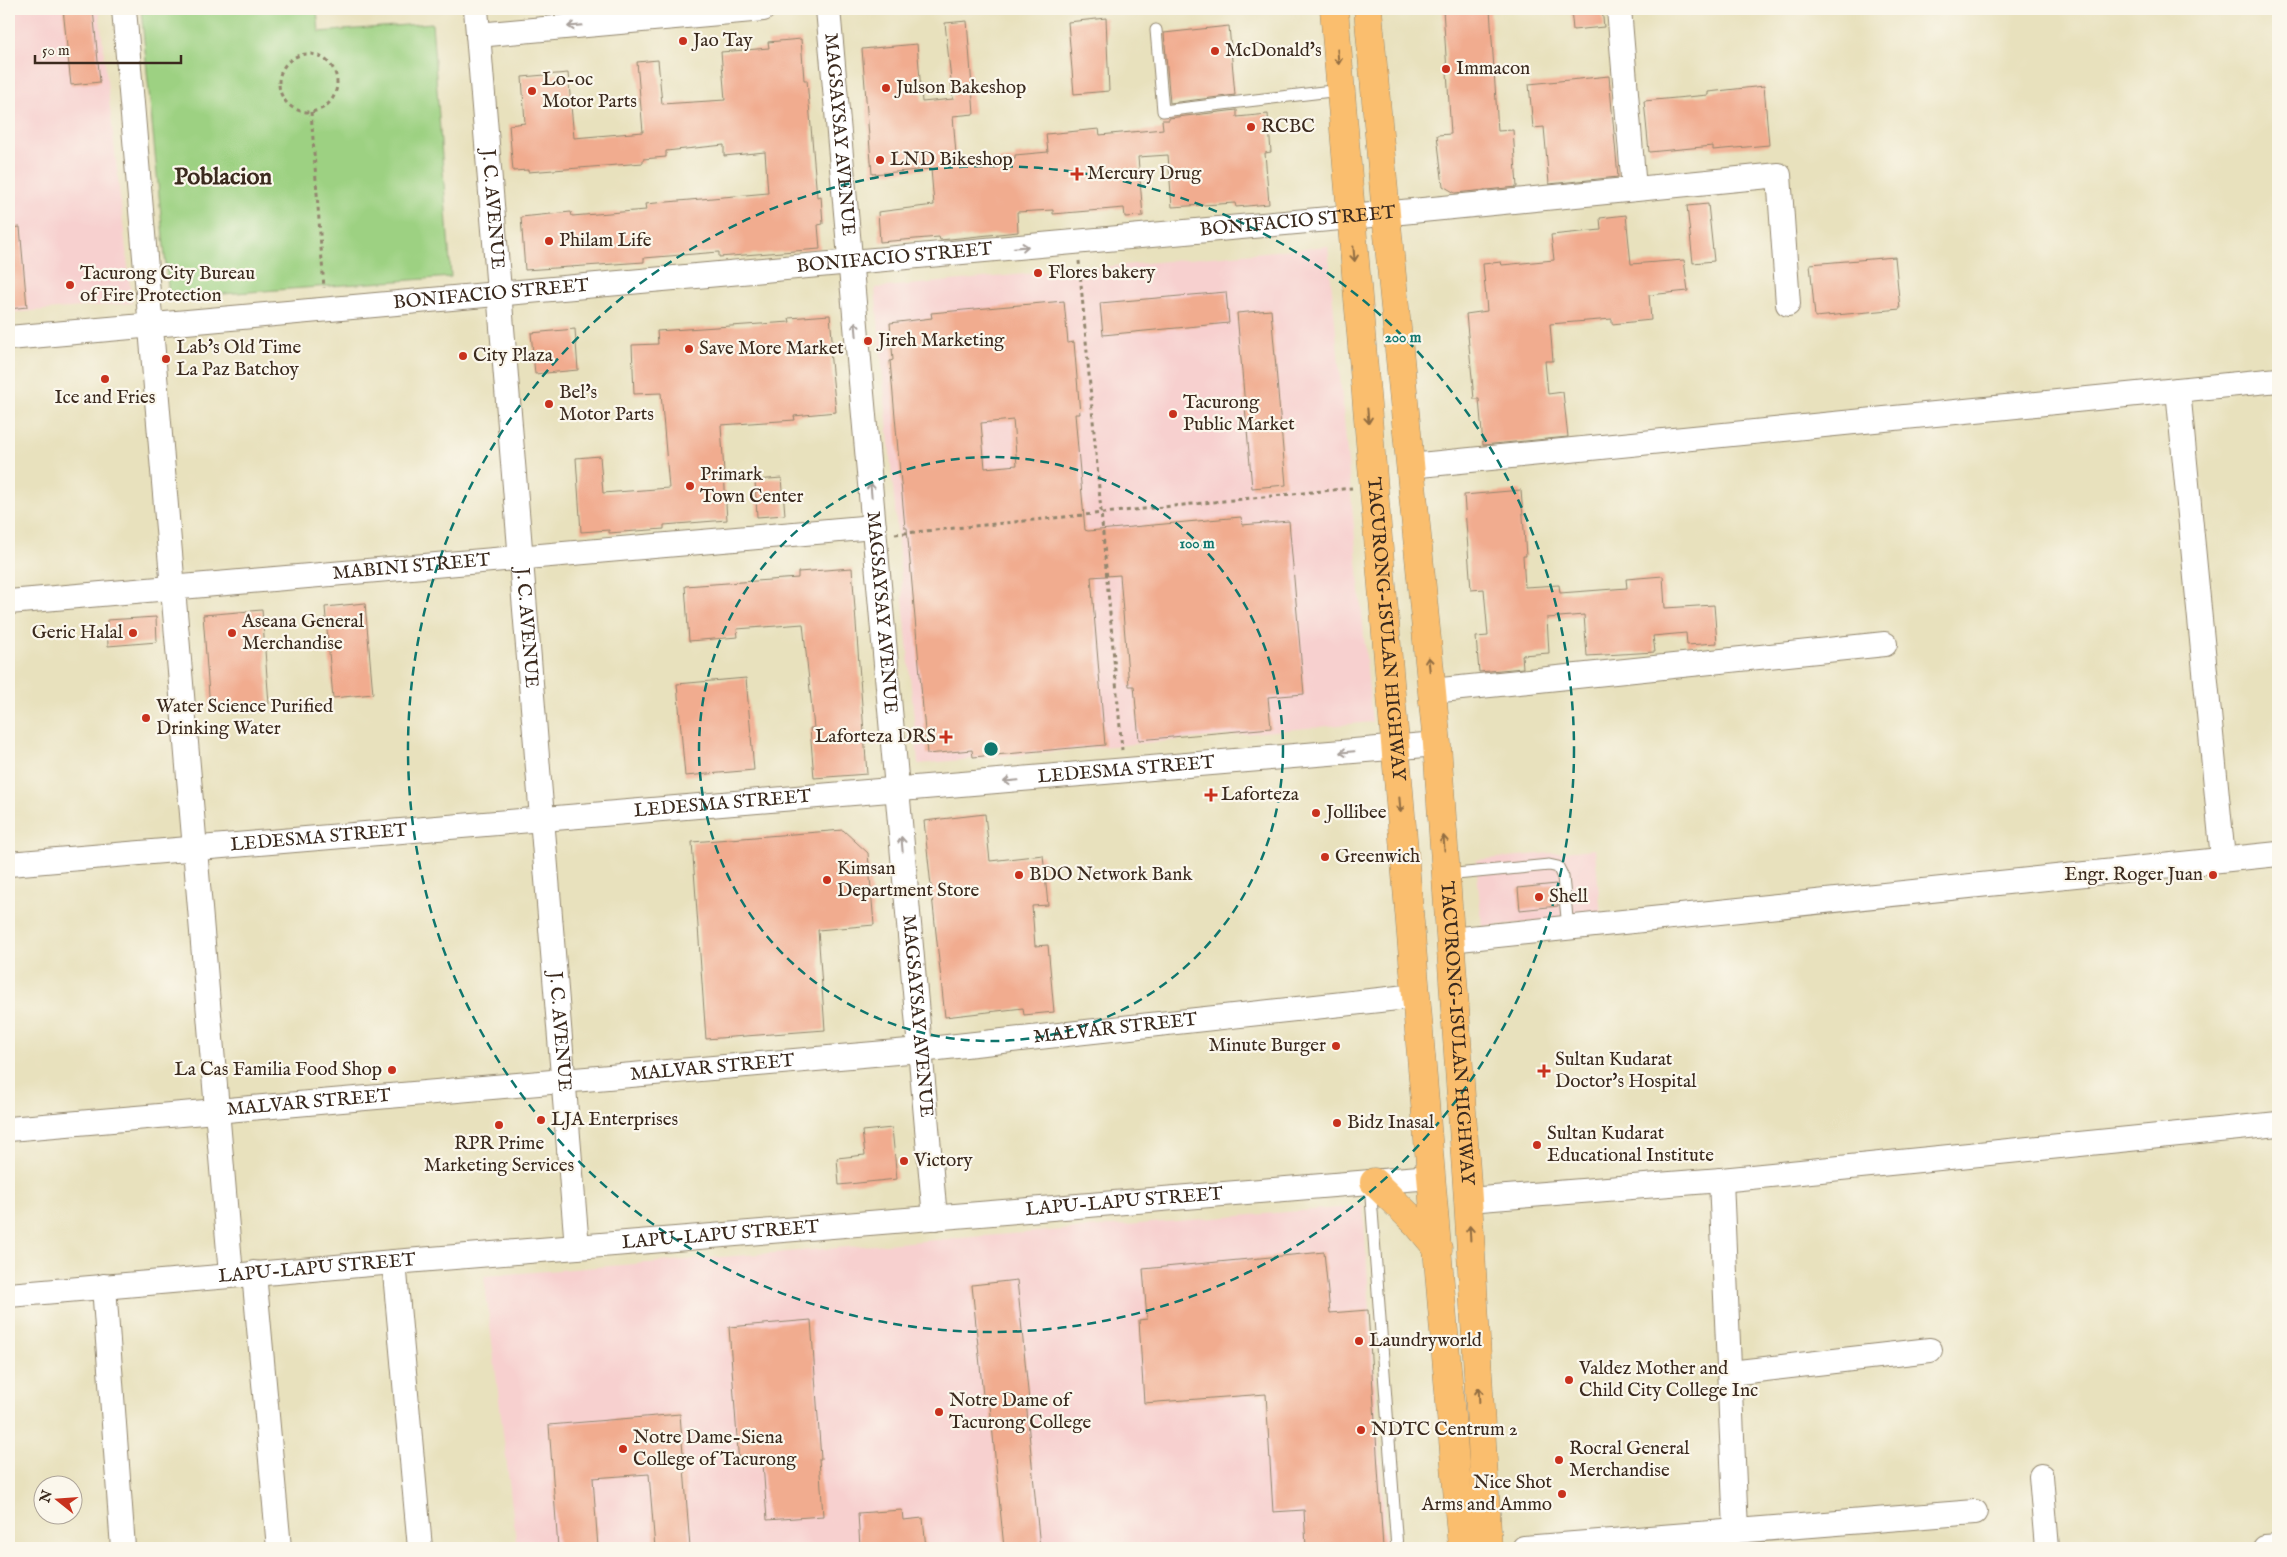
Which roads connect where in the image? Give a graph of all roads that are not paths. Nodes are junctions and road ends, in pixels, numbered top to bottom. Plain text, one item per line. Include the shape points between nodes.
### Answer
1 (124, 9) edge
2 (476, 9) edge
3 (763, 9) edge
4 (828, 9) edge
5 (1334, 9) edge
6 (1368, 9) edge
7 (1619, 9) edge
8 (1156, 30) dead end
9 (478, 35) junction
10 (1340, 90) junction
11 (1634, 189) junction
12 (1386, 214) junction
13 (1351, 218) junction
14 (850, 262) junction
15 (499, 293) junction
16 (1788, 304) dead end
17 (151, 324) junction
18 (9, 338) edge
19 (2278, 380) edge
20 (2178, 390) junction
21 (1410, 466) junction
22 (874, 531) junction
23 (521, 558) junction
24 (173, 588) junction
25 (9, 602) edge
26 (1885, 644) dead end
27 (1432, 691) junction
28 (1437, 744) junction
29 (1396, 748) junction
30 (897, 790) junction
31 (542, 821) junction
32 (196, 850) junction
33 (2278, 854) edge
34 (2223, 859) junction
35 (9, 864) edge
36 (1446, 875) junction
37 (1568, 928) junction
38 (1450, 940) junction
39 (1416, 996) junction
40 (920, 1050) junction
41 (564, 1080) junction
42 (218, 1110) junction
43 (2278, 1124) edge
44 (9, 1129) edge
45 (1431, 1177) junction
46 (1721, 1180) junction
47 (1372, 1182) junction
48 (1468, 1200) junction
49 (935, 1218) junction
50 (577, 1247) junction
51 (1438, 1249) junction
52 (394, 1262) junction
53 (243, 1274) junction
54 (104, 1286) junction
55 (9, 1295) edge
56 (1930, 1350) dead end
57 (1730, 1373) junction
58 (2041, 1476) dead end
59 (1975, 1512) dead end
60 (1736, 1531) junction
61 (1775, 1538) edge
62 (2278, 1547) edge
63 (123, 1548) edge
64 (279, 1548) edge
65 (420, 1548) edge
66 (1397, 1548) edge
67 (1462, 1548) edge
68 (1488, 1548) edge
69 (1524, 1548) edge
70 (2047, 1548) edge
71 (2265, 1548) edge

1 - 17 street
2 - 9 street, J. C. AVENUE
3 -> 9 street
4 - 14 street, MAGSAYSAY AVENUE
5 -> 10 highway, TACURONG-ISULAN HIGHWAY
6 - 12 highway, TACURONG-ISULAN HIGHWAY
7 - 11 street
8 - 10 lane via 1163,111
9 - 15 street, J. C. AVENUE
10 - 13 highway, TACURONG-ISULAN HIGHWAY
11 - 12 street, BONIFACIO STREET
11 - 16 street, BONIFACIO STREET via 1779,175
12 - 13 street, BONIFACIO STREET
12 - 21 highway, TACURONG-ISULAN HIGHWAY
14 -> 13 street, BONIFACIO STREET
13 -> 29 highway, TACURONG-ISULAN HIGHWAY
14 - 15 street, BONIFACIO STREET
22 -> 14 street, MAGSAYSAY AVENUE
15 - 17 street, BONIFACIO STREET
15 - 23 street, J. C. AVENUE
17 - 18 street, BONIFACIO STREET
17 - 24 street
19 - 20 street
20 - 21 street
20 - 34 street
27 -> 21 highway, TACURONG-ISULAN HIGHWAY
22 - 23 street, MABINI STREET
22 - 30 street, MAGSAYSAY AVENUE
23 - 24 street, MABINI STREET
23 - 31 street, J. C. AVENUE
24 - 25 street, MABINI STREET
24 - 32 street
26 - 27 street
27 - 28 highway, TACURONG-ISULAN HIGHWAY
28 - 29 street, LEDESMA STREET
36 -> 28 highway, TACURONG-ISULAN HIGHWAY
29 -> 30 street, LEDESMA STREET
29 -> 39 highway, TACURONG-ISULAN HIGHWAY
30 - 31 street, LEDESMA STREET
40 -> 30 street, MAGSAYSAY AVENUE
31 - 32 street, LEDESMA STREET
31 - 41 street, J. C. AVENUE
32 - 35 street, LEDESMA STREET
32 - 42 street
33 - 34 street
34 - 37 street
36 - 37 lane via 1549,865 1558,868 1563,876
36 - 38 highway, TACURONG-ISULAN HIGHWAY
37 - 38 street
38 - 48 highway, TACURONG-ISULAN HIGHWAY
39 - 40 street, MALVAR STREET
39 - 45 highway, TACURONG-ISULAN HIGHWAY
40 - 41 street, MALVAR STREET
40 - 49 street, MAGSAYSAY AVENUE
41 - 42 street, MALVAR STREET
41 - 50 street, J. C. AVENUE
42 - 44 street, MALVAR STREET
42 - 53 street
43 - 46 street
45 - 47 street, LAPU-LAPU STREET
45 - 51 highway, TACURONG-ISULAN HIGHWAY
46 - 48 street
46 - 57 street
47 - 49 street, LAPU-LAPU STREET
47 - 51 highway
47 - 66 lane
68 -> 48 highway, TACURONG-ISULAN HIGHWAY
49 - 50 street, LAPU-LAPU STREET
50 - 52 street, LAPU-LAPU STREET
51 - 67 highway, TACURONG-ISULAN HIGHWAY
52 - 53 street, LAPU-LAPU STREET
52 - 65 street
53 - 54 street, LAPU-LAPU STREET
53 - 64 street
54 - 55 street, LAPU-LAPU STREET
54 - 63 street
56 - 57 street
57 - 60 street
58 - 70 street
59 - 61 street
60 - 61 street
60 - 69 street
62 - 71 street

